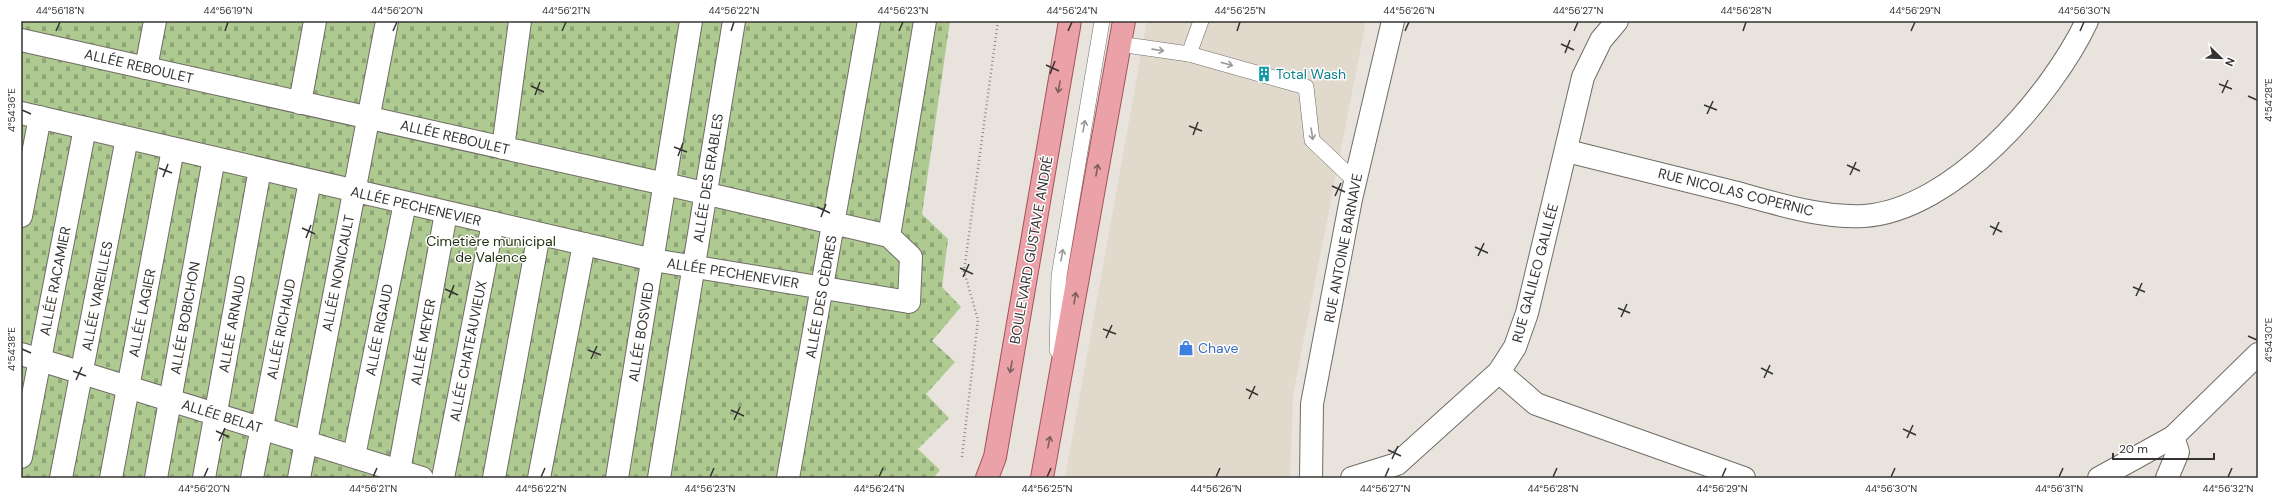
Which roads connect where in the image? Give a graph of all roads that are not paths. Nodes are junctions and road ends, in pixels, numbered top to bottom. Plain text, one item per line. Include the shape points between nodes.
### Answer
1 (155, 21) edge
2 (315, 21) edge
3 (386, 21) edge
4 (520, 21) edge
5 (691, 21) edge
6 (734, 21) edge
7 (869, 21) edge
8 (925, 21) edge
9 (1070, 21) edge
10 (1102, 21) edge
11 (1124, 21) edge
12 (1201, 21) edge
13 (1393, 21) edge
14 (1617, 21) edge
15 (2087, 21) edge
16 (21, 40) edge
17 (1120, 44) junction
18 (1189, 54) junction
19 (146, 68) junction
20 (300, 102) junction
21 (31, 115) edge
22 (368, 118) junction
23 (86, 128) junction
24 (127, 138) junction
25 (503, 148) junction
26 (173, 149) junction
27 (1567, 151) junction
28 (214, 158) junction
29 (260, 170) junction
30 (310, 181) junction
31 (1356, 181) junction
32 (665, 184) junction
33 (354, 191) junction
34 (706, 194) junction
35 (405, 203) junction
36 (446, 212) junction
37 (21, 216) edge
38 (493, 223) junction
39 (834, 224) junction
40 (539, 234) junction
41 (888, 236) junction
42 (584, 244) junction
43 (653, 260) junction
44 (693, 266) junction
45 (822, 287) junction
46 (2258, 354) edge
47 (30, 357) edge
48 (1499, 372) junction
49 (82, 373) junction
50 (128, 387) junction
51 (170, 400) junction
52 (1056, 405) junction
53 (216, 414) junction
54 (262, 428) junction
55 (2173, 437) junction
56 (306, 441) junction
57 (354, 456) junction
58 (21, 457) edge
59 (399, 471) junction
60 (62, 478) edge
61 (111, 478) edge
62 (156, 478) edge
63 (204, 478) edge
64 (252, 478) edge
65 (299, 478) edge
66 (422, 478) edge
67 (443, 478) edge
68 (494, 478) edge
69 (539, 478) edge
70 (617, 478) edge
71 (659, 478) edge
72 (788, 478) edge
73 (987, 478) edge
74 (1042, 478) edge
75 (1311, 478) edge
76 (1352, 478) edge
77 (1744, 478) edge
78 (2099, 478) edge
79 (2167, 478) edge

1 - 19 street
2 - 20 street
3 - 22 street, ALLÉE NONICAULT
4 - 25 street
5 - 32 street, ALLÉE BOSVIED
6 - 34 street, ALLÉE DES ERABLES
7 - 39 street, ALLÉE DES CÈDRES
8 - 41 street
9 -> 73 main road, BOULEVARD GUSTAVE ANDRÉ via 995,457
52 -> 10 lane via 1059,276
11 - 17 main road
12 - 18 lane
13 - 31 street, RUE ANTOINE BARNAVE
14 - 27 street, RUE GALILEO GALILÉE via 1601,40 1584,77
15 - 27 street, RUE NICOLAS COPERNIC via 2044,90 1994,147 1954,180 1903,207 1864,216 1812,212
16 - 19 street, ALLÉE REBOULET
17 -> 18 lane
52 -> 17 main road
18 -> 31 lane via 1306,87 1312,140
19 - 20 street, ALLÉE REBOULET
20 - 22 street, ALLÉE REBOULET
21 - 23 street, ALLÉE PECHENEVIER
21 - 37 street
22 - 25 street, ALLÉE REBOULET
22 - 33 street, ALLÉE NONICAULT
23 - 24 street, ALLÉE PECHENEVIER
23 - 47 street, ALLÉE RACAMIER
24 - 26 street, ALLÉE PECHENEVIER
24 - 49 street, ALLÉE VAREILLES
25 - 32 street, ALLÉE REBOULET
26 - 28 street, ALLÉE PECHENEVIER
26 - 50 street, ALLÉE LAGIER
27 - 48 street, RUE GALILEO GALILÉE via 1527,313 1515,347
28 - 29 street, ALLÉE PECHENEVIER
28 - 51 street, ALLÉE BOBICHON
29 - 30 street, ALLÉE PECHENEVIER
29 - 53 street, ALLÉE ARNAUD
30 - 33 street, ALLÉE PECHENEVIER
30 - 54 street, ALLÉE RICHAUD
31 - 75 street, RUE ANTOINE BARNAVE via 1312,404
32 - 34 street, ALLÉE REBOULET
32 - 43 street, ALLÉE BOSVIED
33 - 35 street, ALLÉE PECHENEVIER
33 - 56 street, ALLÉE NONICAULT
34 - 39 street, ALLÉE REBOULET
34 - 44 street, ALLÉE DES ERABLES
35 - 36 street, ALLÉE PECHENEVIER
35 - 57 street, ALLÉE RIGAUD
36 - 38 street, ALLÉE PECHENEVIER
36 - 59 street, ALLÉE MEYER
38 - 40 street, ALLÉE PECHENEVIER
38 - 67 street, ALLÉE CHATEAUVIEUX
39 - 41 street, ALLÉE REBOULET
39 - 45 street, ALLÉE DES CÈDRES
40 - 42 street, ALLÉE PECHENEVIER
40 - 68 street
41 - 45 street, ALLÉE PECHENEVIER via 911,257 909,302
42 - 43 street, ALLÉE PECHENEVIER
42 - 69 street
43 - 44 street, ALLÉE PECHENEVIER
43 - 70 street, ALLÉE BOSVIED
44 - 45 street, ALLÉE PECHENEVIER
44 - 71 street, ALLÉE DES ERABLES
45 - 72 street, ALLÉE DES CÈDRES
46 - 55 street
47 - 49 street, ALLÉE BELAT
47 - 58 street, ALLÉE RACAMIER
48 - 76 street, RUE GALILEO GALILÉE via 1397,464
48 - 77 street via 1536,404
49 - 50 street, ALLÉE BELAT
49 - 60 street, ALLÉE VAREILLES
50 - 51 street, ALLÉE BELAT
50 - 61 street, ALLÉE LAGIER
51 - 53 street, ALLÉE BELAT
51 - 62 street, ALLÉE BOBICHON
74 -> 52 main road
53 - 54 street, ALLÉE BELAT
53 - 63 street, ALLÉE ARNAUD
54 - 56 street, ALLÉE BELAT
54 - 64 street, ALLÉE RICHAUD
55 - 78 street
55 - 79 street via 2178,452
56 - 57 street, ALLÉE BELAT
56 - 65 street, ALLÉE NONICAULT
57 - 59 street, ALLÉE BELAT
59 - 66 street, ALLÉE BELAT

